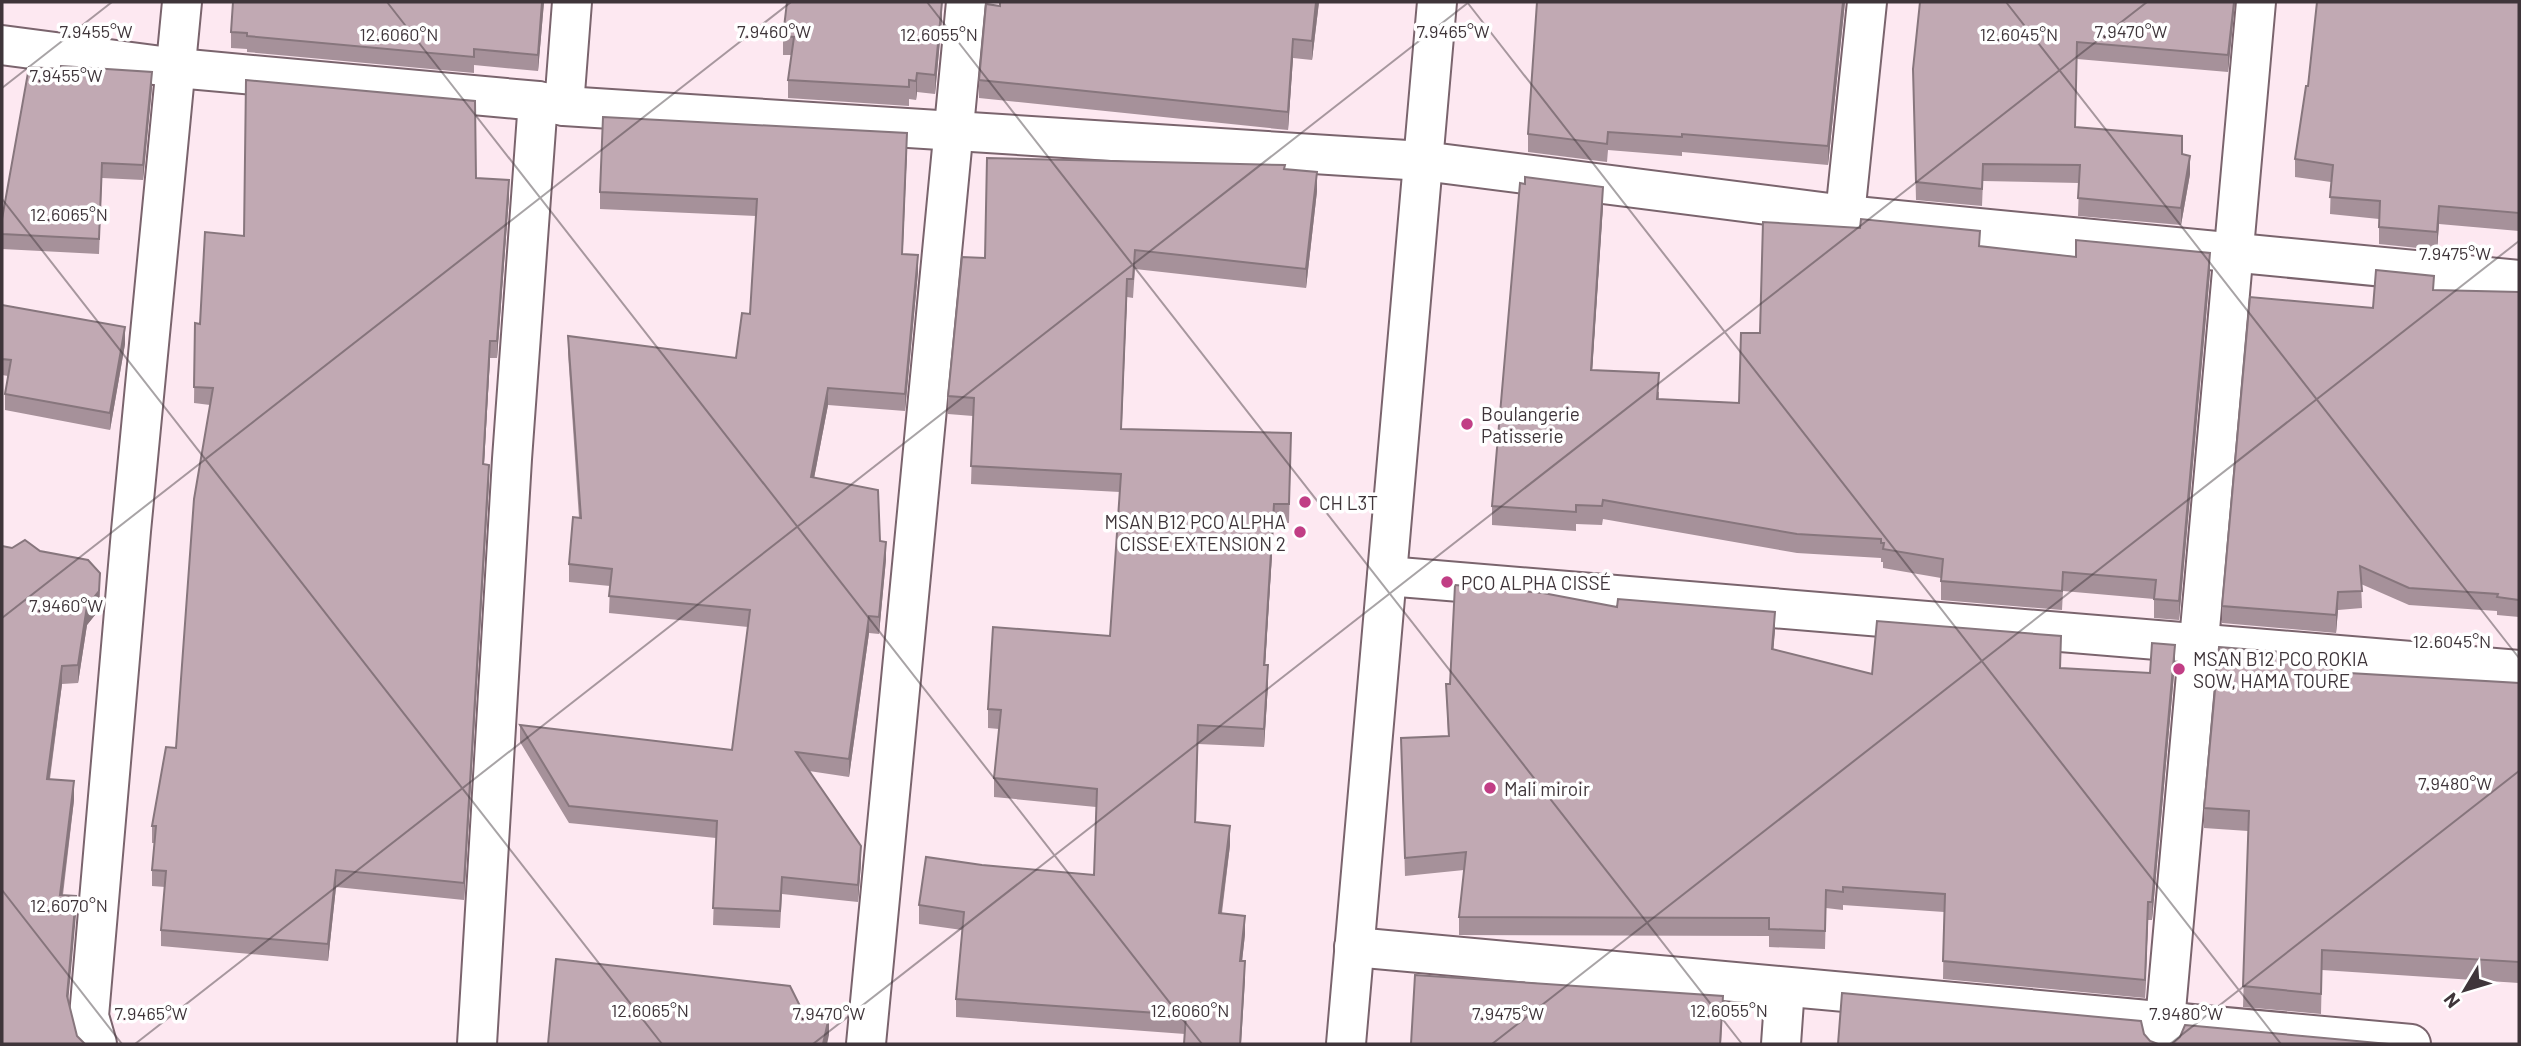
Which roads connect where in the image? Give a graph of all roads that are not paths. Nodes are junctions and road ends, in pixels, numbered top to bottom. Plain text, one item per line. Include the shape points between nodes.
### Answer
1 (181, 2) edge
2 (572, 2) edge
3 (966, 2) edge
4 (1437, 2) edge
5 (1867, 2) edge
6 (2256, 2) edge
7 (2, 45) edge
8 (177, 68) junction
9 (551, 104) junction
10 (954, 132) junction
11 (1423, 161) junction
12 (1845, 215) junction
13 (2234, 253) junction
14 (2519, 279) edge
15 (1387, 576) junction
16 (2198, 644) junction
17 (2519, 670) edge
18 (1354, 947) junction
19 (1785, 987) junction
20 (2164, 1033) edge
21 (97, 1044) edge
22 (477, 1044) edge
23 (866, 1044) edge
24 (1346, 1044) edge
25 (1781, 1044) edge
26 (2411, 1044) edge

1 - 8 street
2 - 9 street
3 - 10 street
4 - 11 street
5 - 12 street
6 - 13 street
7 - 8 street
8 - 9 street
8 - 21 street via 90,1003
9 - 10 street
9 - 22 street via 512,459
10 - 11 street
10 - 23 street
11 - 12 street
11 - 15 street
12 - 13 street
13 - 14 street
13 - 16 street
15 - 16 street
15 - 18 street
16 - 17 street
16 - 20 street
18 - 19 street
18 - 24 street
19 - 20 street
19 - 25 street
20 - 26 street

